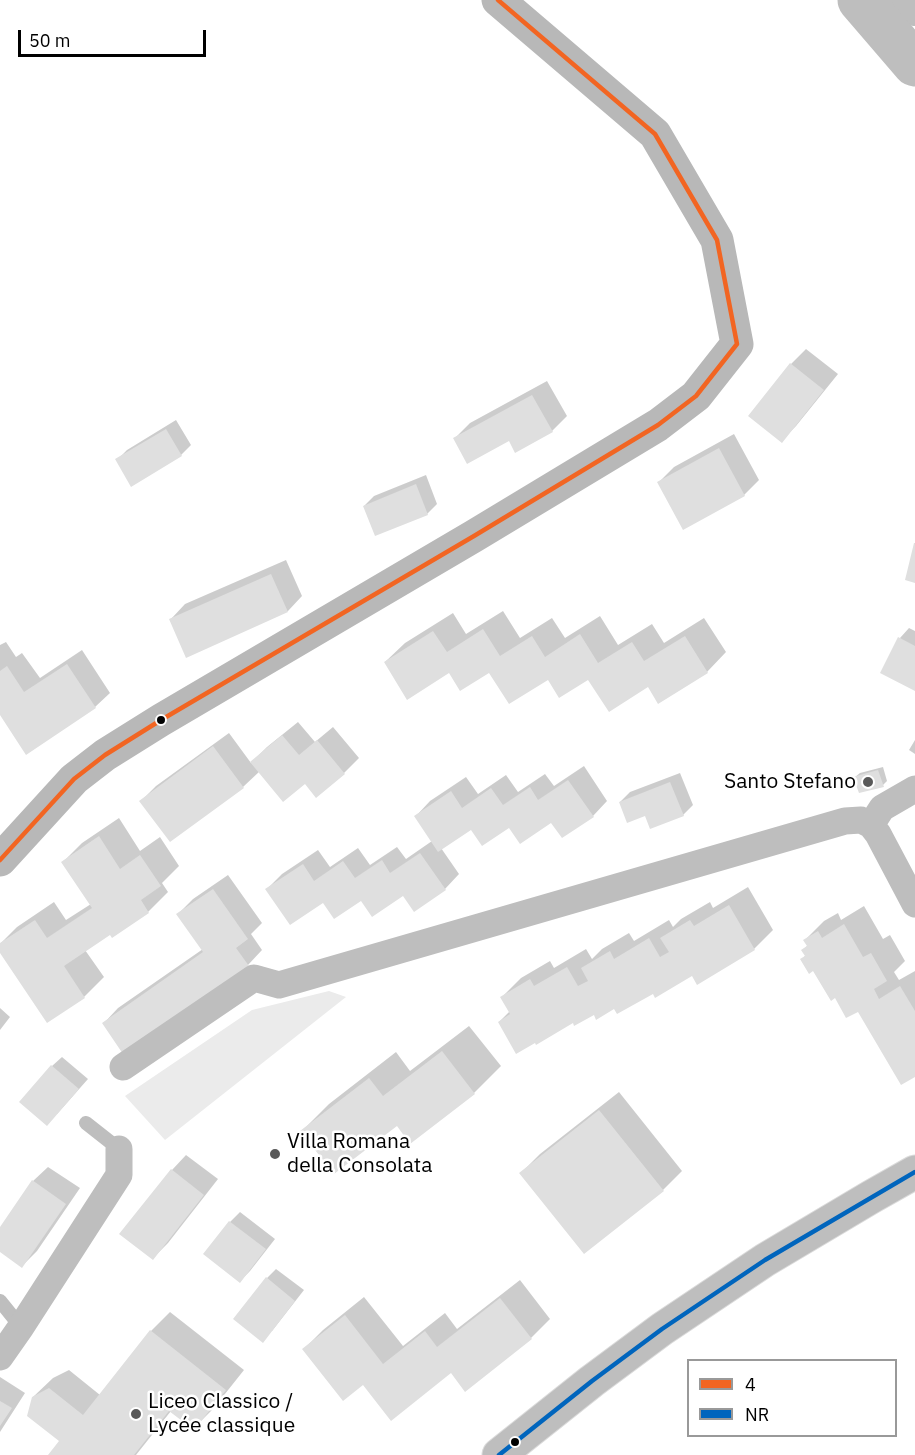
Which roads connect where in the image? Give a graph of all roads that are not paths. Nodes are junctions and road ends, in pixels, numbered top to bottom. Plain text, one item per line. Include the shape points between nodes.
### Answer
1 (498, 0) edge
2 (915, 789) edge
3 (871, 825) junction
4 (0, 860) edge
5 (915, 904) edge
6 (123, 1067) dead end
7 (86, 1123) dead end
8 (119, 1149) joint
9 (915, 1172) edge
10 (0, 1301) edge
11 (21, 1327) junction
12 (0, 1357) edge
13 (499, 1455) edge

1 - 4 main road via 655,134 717,240 737,344 696,396 658,424 105,755 74,779
2 - 3 street via 882,808
3 - 5 street
3 - 6 street via 861,820 845,821 279,985 254,978
7 - 8 lane
8 - 11 street via 119,1175
9 - 13 main road via 765,1260 662,1329
10 - 11 lane
11 - 12 street

